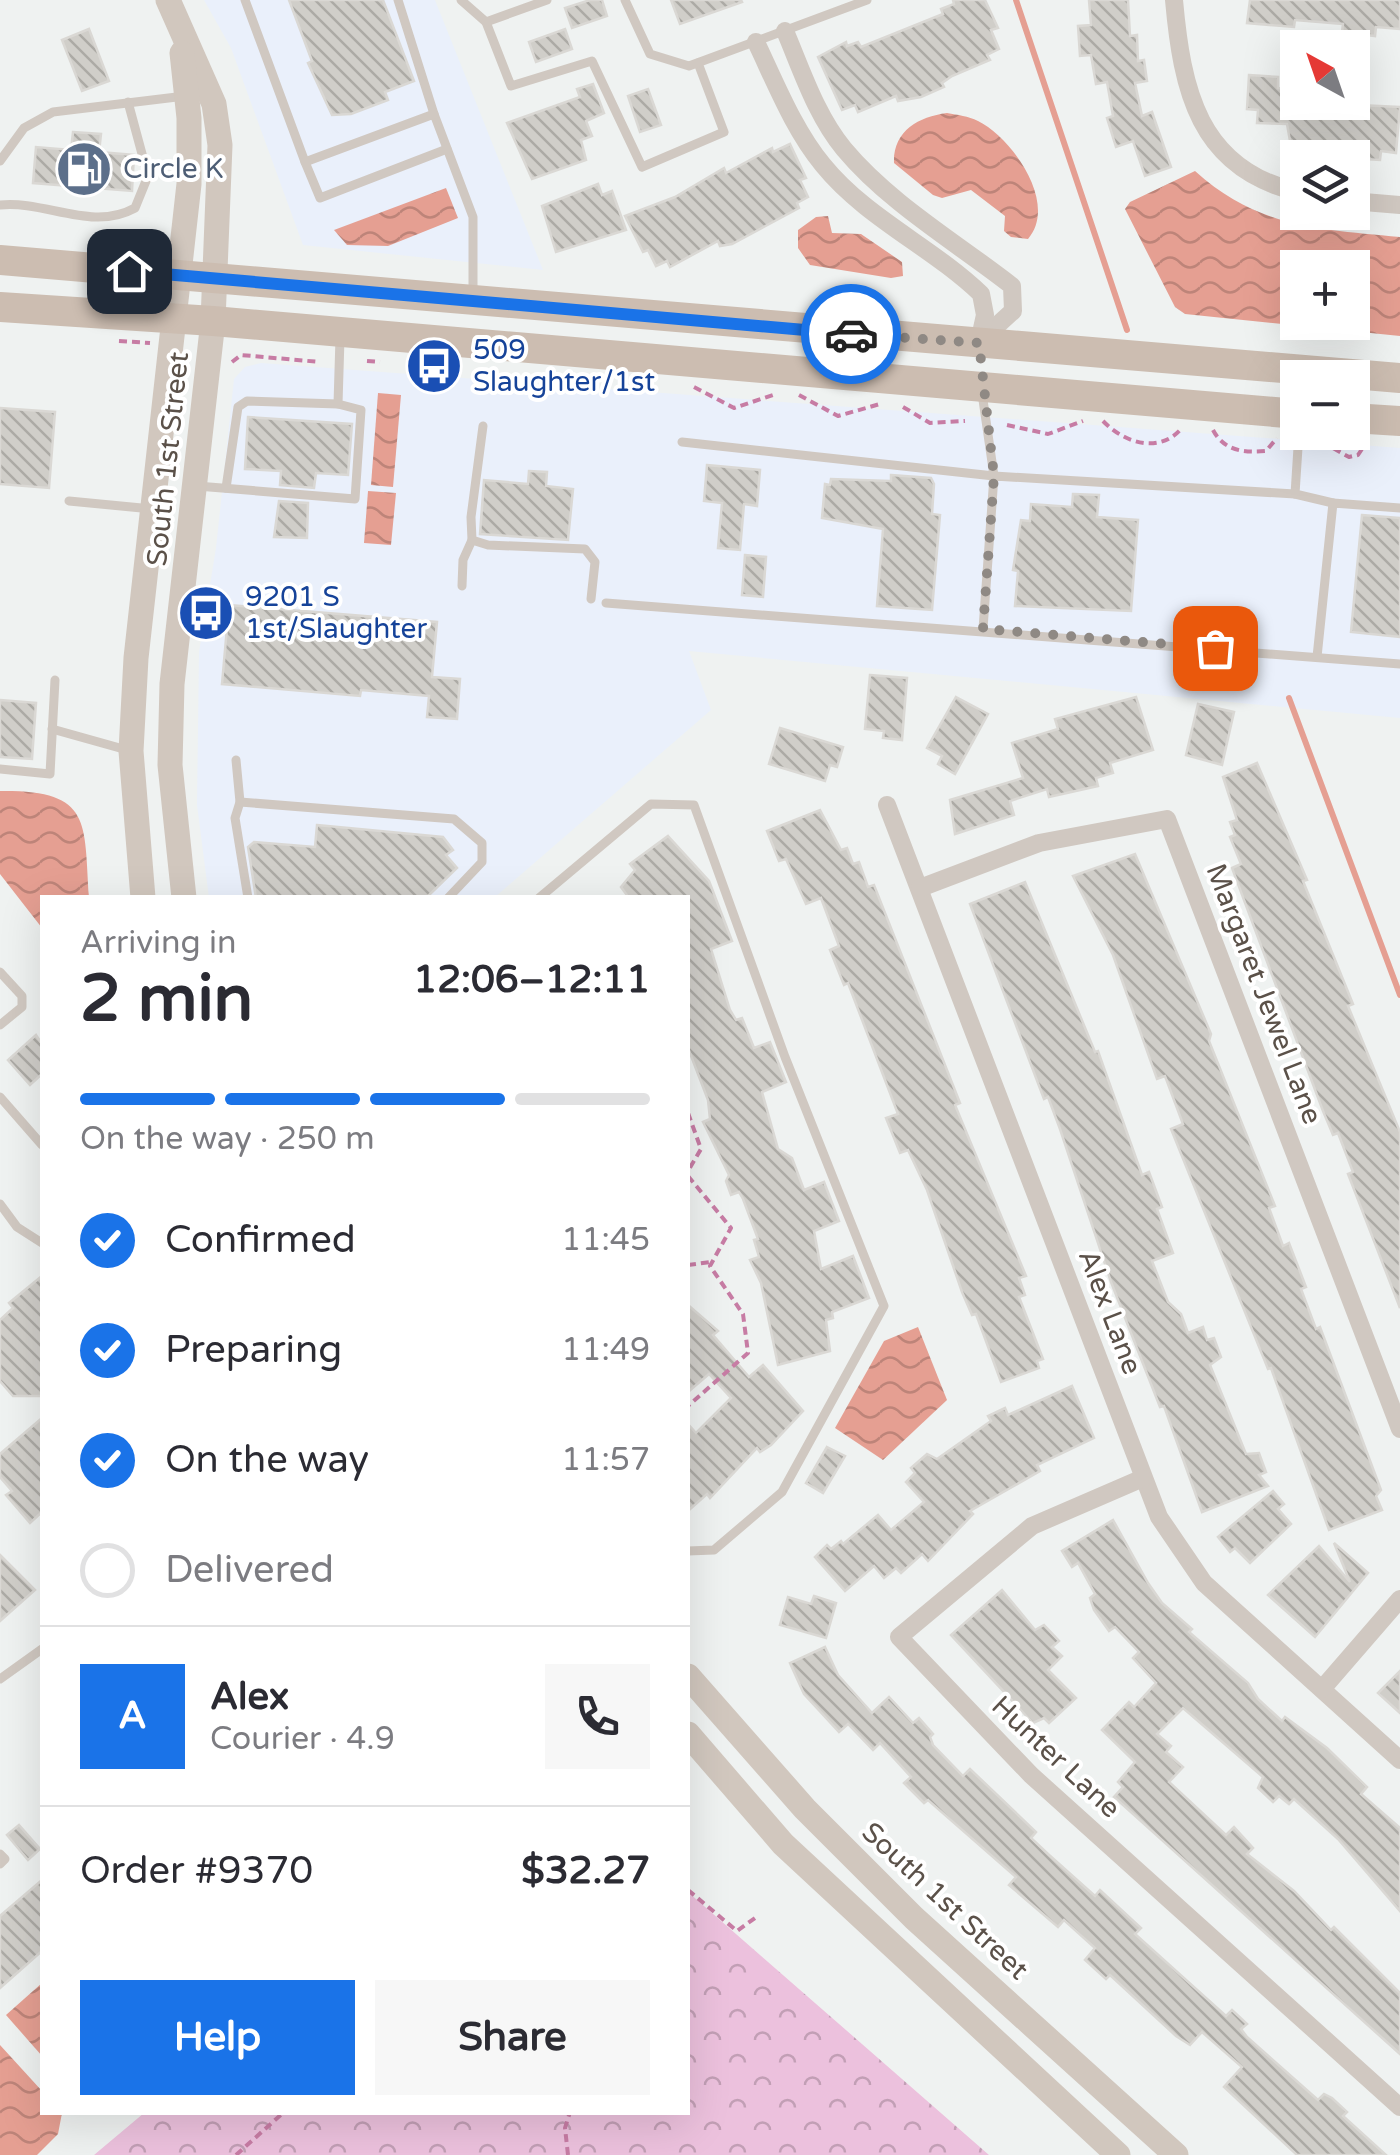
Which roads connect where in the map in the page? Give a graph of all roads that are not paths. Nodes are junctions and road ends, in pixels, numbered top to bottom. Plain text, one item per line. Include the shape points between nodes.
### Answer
1 (168, 0) edge
2 (245, 0) edge
3 (398, 0) edge
4 (461, 0) edge
5 (548, 0) edge
6 (624, 0) edge
7 (867, 0) edge
8 (1174, 0) edge
9 (486, 22) junction
10 (786, 32) junction
11 (180, 33) junction
12 (756, 42) junction
13 (698, 62) junction
14 (187, 95) junction
15 (128, 102) junction
16 (434, 114) junction
17 (447, 149) junction
18 (0, 161) edge
19 (305, 162) junction
20 (1280, 188) edge
21 (1370, 202) edge
22 (0, 205) edge
23 (1400, 205) edge
24 (0, 260) edge
25 (181, 275) junction
26 (216, 279) junction
27 (473, 299) junction
28 (0, 308) edge
29 (176, 319) junction
30 (212, 321) junction
31 (742, 325) junction
32 (340, 332) junction
33 (979, 343) junction
34 (536, 348) junction
35 (1400, 378) edge
36 (981, 386) junction
37 (338, 404) junction
38 (1400, 422) edge
39 (1280, 424) edge
40 (483, 426) dead end
41 (1370, 428) edge
42 (682, 442) dead end
43 (1298, 450) edge
44 (994, 476) junction
45 (197, 486) junction
46 (226, 488) junction
47 (1295, 494) junction
48 (69, 501) dead end
49 (1333, 503) junction
50 (1400, 508) edge
51 (155, 510) junction
52 (472, 540) junction
53 (462, 586) dead end
54 (590, 598) dead end
55 (606, 603) dead end
56 (983, 629) junction
57 (1317, 657) junction
58 (1400, 664) edge
59 (55, 680) dead end
60 (52, 728) junction
61 (130, 751) junction
62 (236, 760) dead end
63 (170, 766) junction
64 (0, 769) edge
65 (240, 802) junction
66 (887, 805) dead end
67 (920, 888) junction
68 (144, 895) edge
69 (184, 895) edge
70 (248, 895) edge
71 (451, 895) edge
72 (544, 895) edge
73 (0, 972) edge
74 (0, 1025) edge
75 (0, 1097) edge
76 (40, 1143) edge
77 (0, 1204) edge
78 (40, 1242) edge
79 (1400, 1429) edge
80 (1143, 1478) junction
81 (690, 1551) edge
82 (1400, 1599) edge
83 (40, 1651) edge
84 (690, 1678) edge
85 (0, 1680) edge
86 (1322, 1689) junction
87 (690, 1736) edge
88 (1400, 1760) edge
89 (0, 1854) edge
90 (0, 1864) edge
91 (914, 1918) junction
92 (888, 1946) junction
93 (1400, 2107) edge
94 (1118, 2155) edge
95 (1176, 2155) edge

1 - 11 main road, South 1st Street
2 - 19 lane
3 - 16 lane
4 - 9 lane
5 - 9 lane
6 - 13 lane via 650,54 688,66
7 - 10 lane
8 - 20 street via 1186,90 1204,130 1234,164
9 - 13 lane via 511,86 592,61 642,167 724,132
10 - 12 lane
10 - 33 street via 819,112 844,149 1012,286 1013,310
11 - 14 main road, South 1st Street
11 - 26 main road, South 1st Street via 217,116
12 - 13 lane
12 - 33 street via 824,166 980,294 985,315
14 - 15 lane
14 - 25 main road, South 1st Street
15 - 18 lane via 53,112 24,128
15 - 22 lane via 148,176 135,208 118,218 21,202
16 - 17 lane
16 - 19 lane
17 - 19 lane via 320,198
17 - 27 lane via 473,217
21 - 23 street
24 - 25 main road
25 - 26 main road
25 - 29 main road, South 1st Street
26 - 27 main road
26 - 30 main road, South 1st Street
27 - 31 main road
28 - 29 main road
29 - 30 main road
29 - 51 main road, South 1st Street
30 - 32 main road
30 - 45 main road, South 1st Street
31 - 33 main road
31 - 34 main road via 714,344 547,334
32 - 34 main road
32 - 37 lane
33 - 35 main road
33 - 36 main road
34 - 36 main road
36 - 39 main road
36 - 44 lane
37 - 46 lane via 247,401 238,407
37 - 46 lane via 361,410 355,498
38 - 41 main road
40 - 52 lane
42 - 44 lane
43 - 47 lane
44 - 47 lane
44 - 56 lane
45 - 46 lane
45 - 63 main road, South 1st Street via 172,684
47 - 49 lane
48 - 51 lane
49 - 50 lane
49 - 57 lane
51 - 61 main road, South 1st Street
52 - 53 lane
52 - 54 lane via 585,549 595,562
55 - 56 lane
56 - 57 lane
57 - 58 lane
59 - 60 lane
60 - 61 lane
60 - 64 lane via 50,774
61 - 63 main road
61 - 68 main road, South 1st Street
62 - 65 lane
63 - 69 main road, South 1st Street
65 - 70 lane via 235,818
65 - 71 lane via 454,819 482,843 482,862
66 - 67 street, Alex Lane
67 - 79 street, Margaret Jewel Lane via 1039,843 1167,819
67 - 80 street, Alex Lane
72 - 81 lane via 651,804 694,804 884,1306 782,1492 714,1550
73 - 74 lane via 22,996 22,1006
75 - 76 lane
77 - 78 lane via 17,1227
80 - 86 street, Alex Lane via 1172,1541 1204,1583
80 - 93 street, Hunter Lane via 1032,1526 899,1637 1031,1775
82 - 86 street
83 - 85 lane
84 - 91 main road, South 1st Street via 804,1809
86 - 88 street, Alex Lane
87 - 92 main road via 783,1844
89 - 90 lane
91 - 92 main road
91 - 95 main road, South 1st Street
92 - 94 main road

